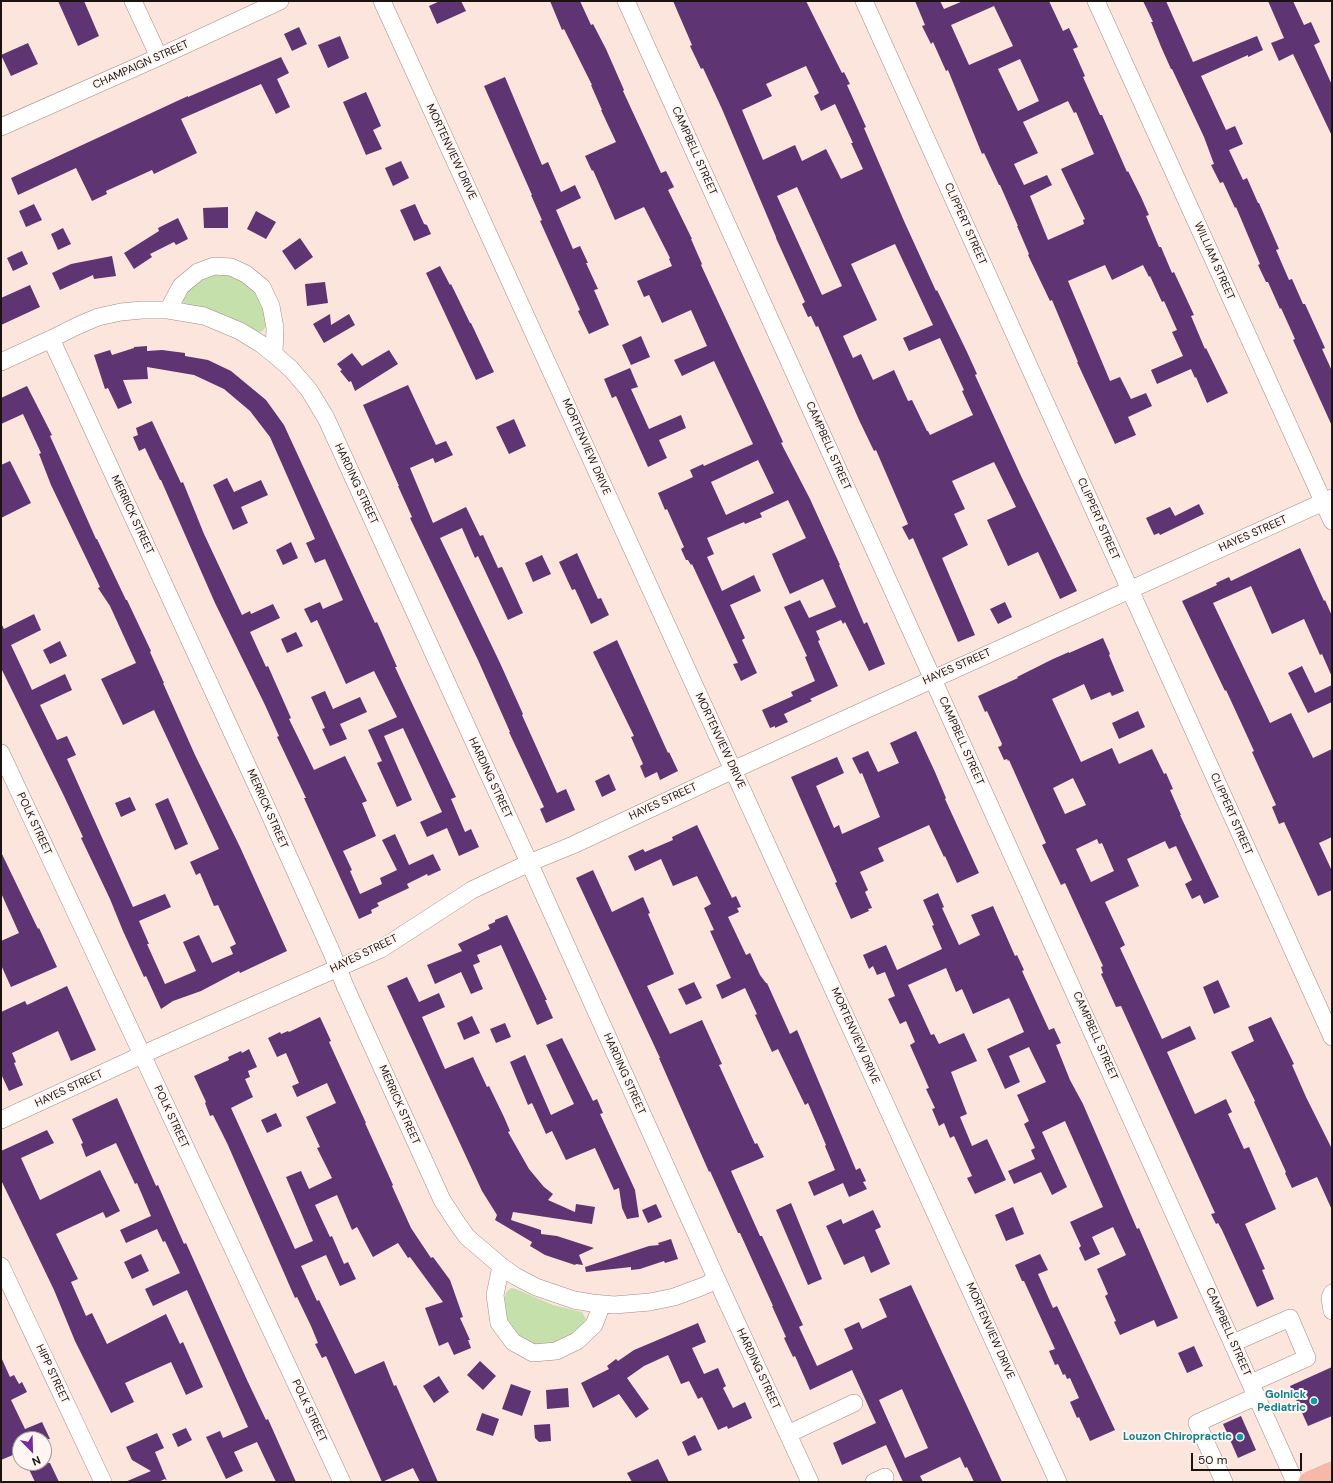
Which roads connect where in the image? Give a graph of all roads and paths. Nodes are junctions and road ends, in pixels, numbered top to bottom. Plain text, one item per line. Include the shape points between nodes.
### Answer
1 (133, 1) edge
2 (280, 1) edge
3 (382, 1) edge
4 (626, 1) edge
5 (864, 1) edge
6 (1096, 1) edge
7 (159, 57) junction
8 (1, 127) edge
9 (168, 310) junction
10 (51, 339) junction
11 (274, 354) junction
12 (1, 362) edge
13 (1328, 500) edge
14 (1332, 521) edge
15 (1130, 589) junction
16 (933, 678) junction
17 (1, 752) edge
18 (733, 770) junction
19 (529, 863) junction
20 (338, 968) junction
21 (1332, 1037) edge
22 (142, 1055) junction
23 (1, 1120) edge
24 (1, 1266) edge
25 (501, 1266) junction
26 (717, 1280) junction
27 (1332, 1293) edge
28 (602, 1304) junction
29 (1332, 1310) edge
30 (1233, 1343) junction
31 (1254, 1390) junction
32 (854, 1403) dead end
33 (788, 1434) junction
34 (1332, 1472) edge
35 (103, 1482) edge
36 (342, 1482) edge
37 (810, 1482) edge
38 (1058, 1482) edge
39 (1224, 1482) edge
40 (1295, 1482) edge
41 (1310, 1482) edge

1 - 7 street
2 - 7 street, CHAMPAIGN STREET
3 - 18 street, MORTENVIEW DRIVE
4 - 16 street, CAMPBELL STREET
5 - 15 street, CLIPPERT STREET
6 - 13 street, WILLIAM STREET
7 - 8 street, CHAMPAIGN STREET
9 - 10 street, HARDING STREET via 142,310 98,317
9 - 11 street, HARDING STREET via 204,316 220,322 240,331
9 - 11 street via 181,286 198,272 214,266 231,266 262,287 271,306 275,328
10 - 12 street, HARDING STREET
10 - 20 street, MERRICK STREET via 262,796
11 - 19 street, HARDING STREET via 309,390 326,418
13 - 14 street, WILLIAM STREET
13 - 15 street, HAYES STREET
15 - 16 street, HAYES STREET
15 - 21 street, CLIPPERT STREET
16 - 18 street, HAYES STREET
16 - 30 street, CAMPBELL STREET
17 - 22 street, POLK STREET
18 - 19 street, HAYES STREET
18 - 38 street, MORTENVIEW DRIVE
19 - 20 street, HAYES STREET via 472,890 381,949
19 - 26 street, HARDING STREET
20 - 22 street, HAYES STREET
20 - 25 street, MERRICK STREET via 442,1200 467,1237
22 - 23 street, HAYES STREET
22 - 36 street, POLK STREET
24 - 35 street, HIPP STREET
25 - 28 street, MERRICK STREET via 522,1280 552,1294
25 - 28 street via 495,1295 499,1322 513,1342 533,1353 556,1351 577,1341 594,1325
26 - 28 street, MERRICK STREET via 674,1297 631,1304
26 - 33 street, HARDING STREET
27 - 29 street
30 - 31 street, CAMPBELL STREET
30 - 31 street via 1290,1318 1307,1358
31 - 39 street via 1197,1424
31 - 40 street, CAMPBELL STREET
32 - 33 street
33 - 37 street, HARDING STREET
34 - 41 main road

